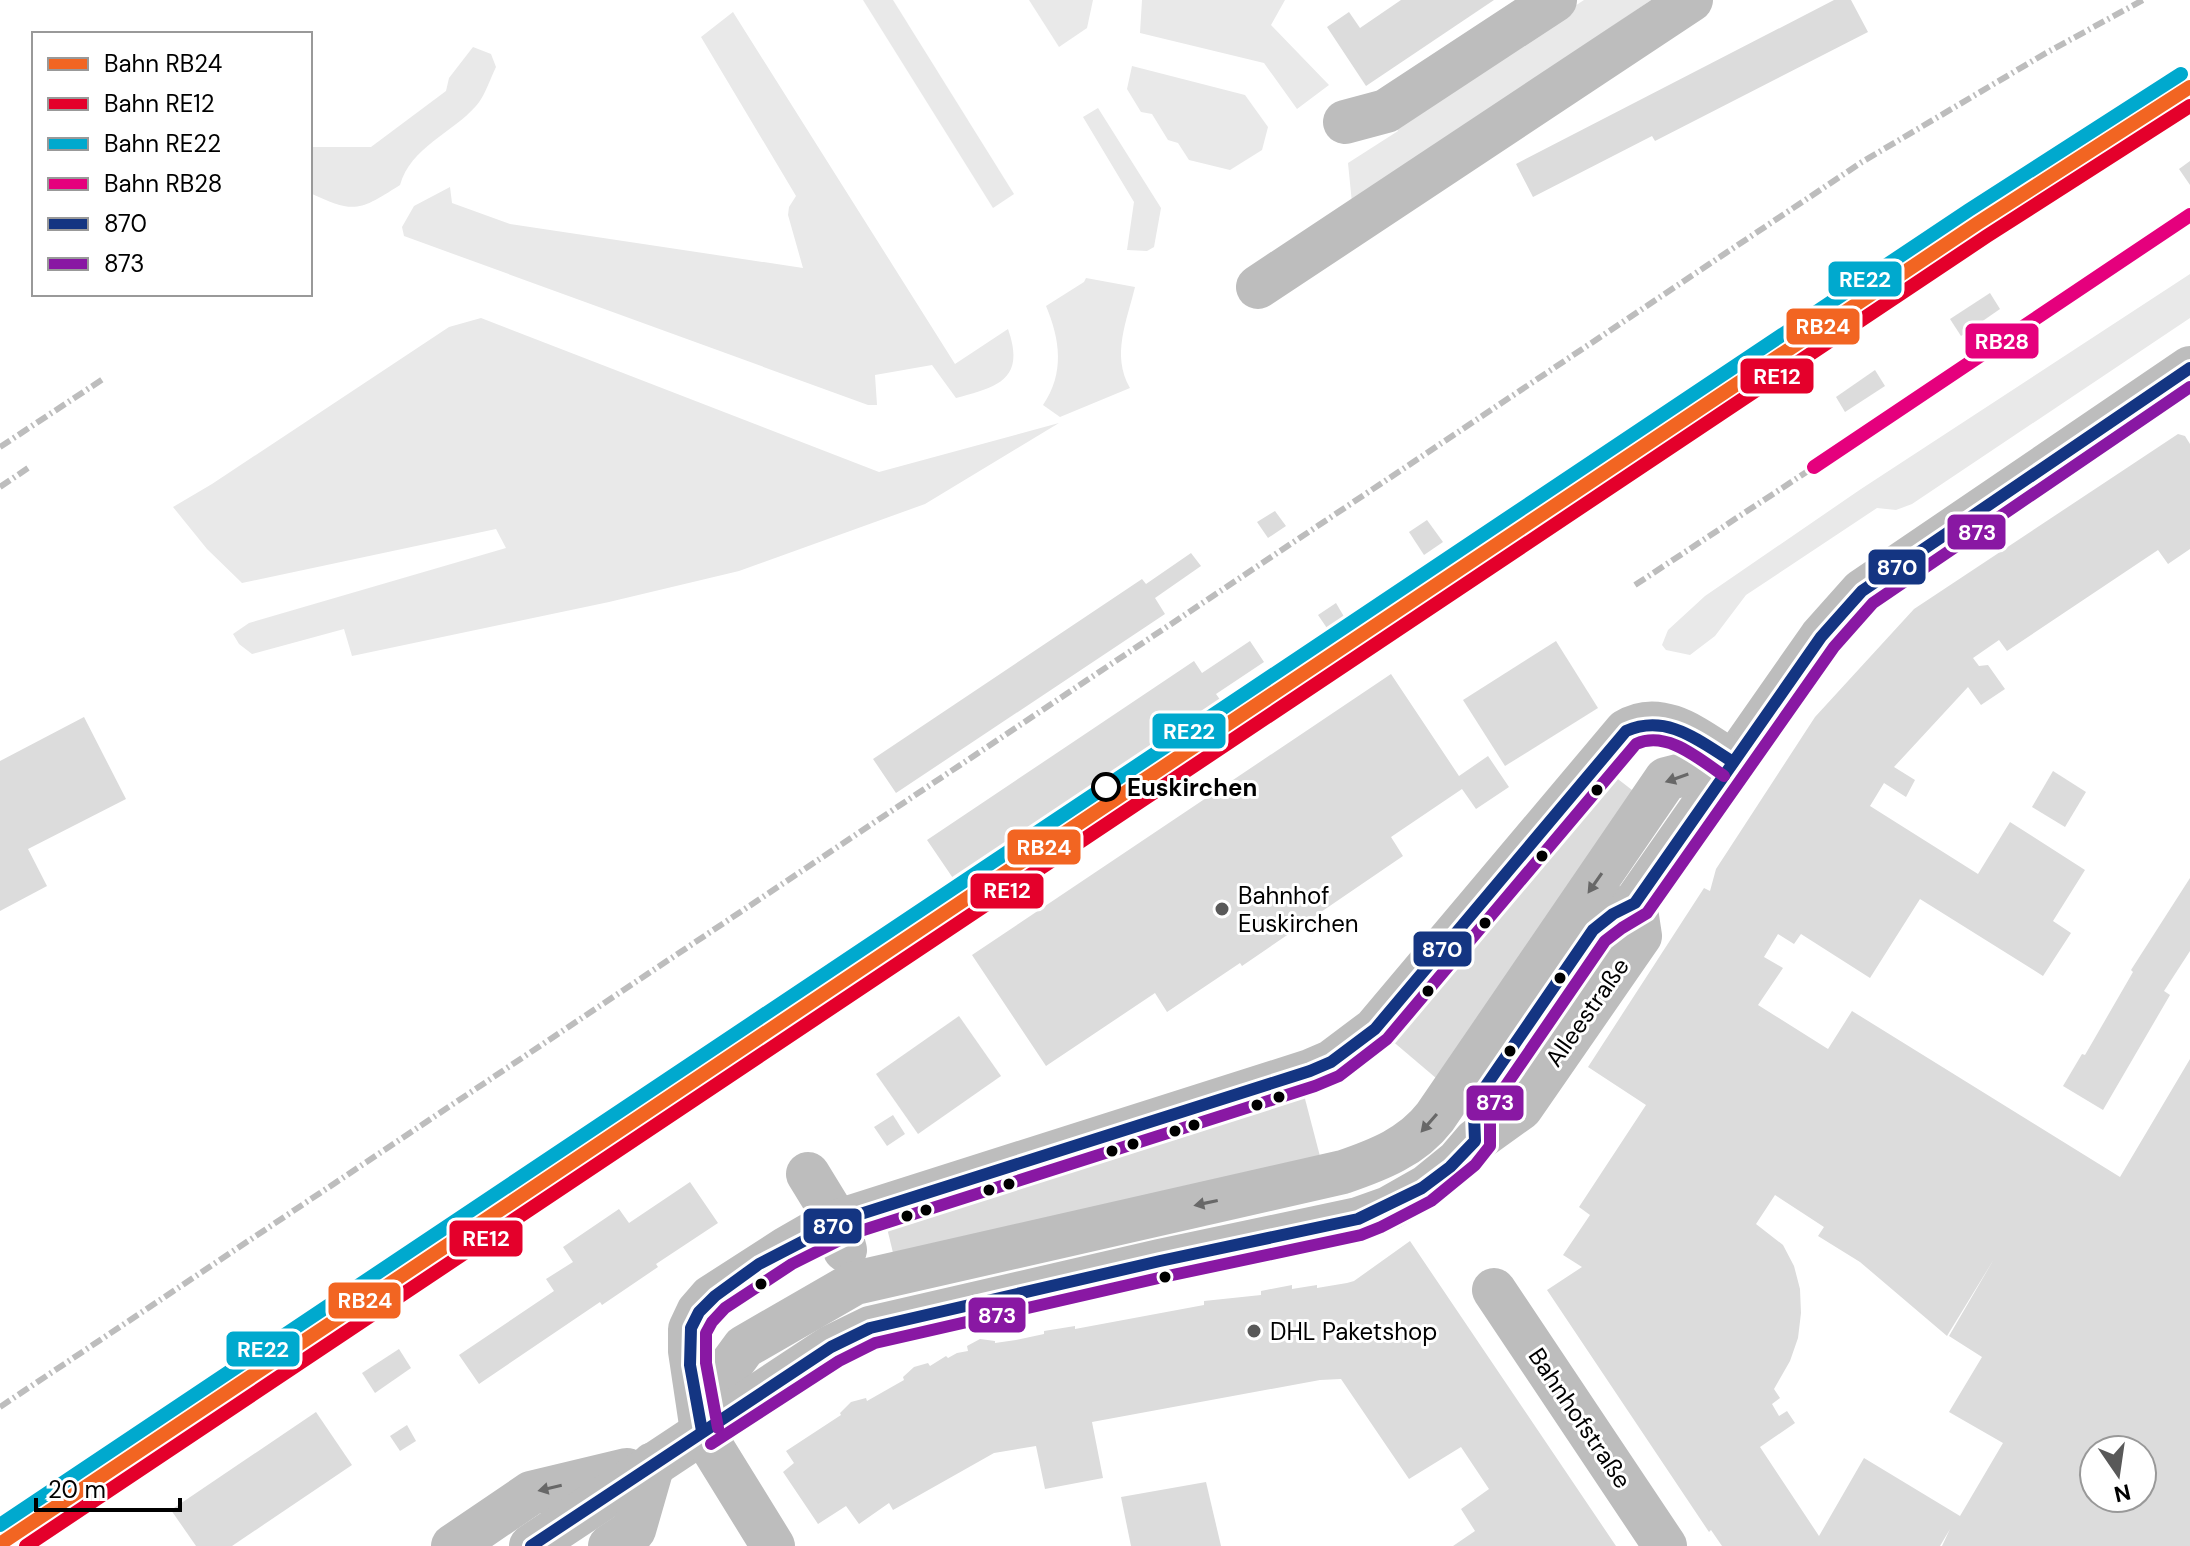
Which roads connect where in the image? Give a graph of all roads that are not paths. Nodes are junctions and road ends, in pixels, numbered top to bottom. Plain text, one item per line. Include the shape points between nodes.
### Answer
1 (1555, 0) edge
2 (1691, 0) edge
3 (1345, 122) dead end
4 (1258, 287) dead end
5 (2190, 368) edge
6 (1733, 762) junction
7 (808, 1174) dead end
8 (838, 1223) junction
9 (855, 1283) junction
10 (1494, 1290) dead end
11 (870, 1328) junction
12 (702, 1431) junction
13 (653, 1464) junction
14 (453, 1546) edge
15 (531, 1546) edge
16 (610, 1546) edge
17 (773, 1546) edge
18 (1665, 1546) edge

1 - 3 street via 1386,111
2 - 4 street
5 - 6 street, Alleestraße via 1862,591 1821,637
6 - 8 street via 1673,726 1645,722 1626,731 1375,1029 1331,1062
6 -> 9 street via 1666,779 1435,1117 1398,1149 1343,1172
6 - 11 street, Alleestraße via 1635,903 1640,936 1521,1108 1475,1141 1426,1187 1358,1219
7 - 8 street
8 - 9 street
8 - 12 street via 787,1248 711,1297 698,1312 690,1329 690,1351
9 - 11 street
9 - 12 street via 744,1347 722,1377
10 - 18 street, Bahnhofstraße
11 - 12 street, Alleestraße via 831,1347
12 - 13 street, Alleestraße
12 - 17 street
13 -> 14 street via 531,1493
13 - 15 street, Alleestraße
13 - 16 street via 634,1530

